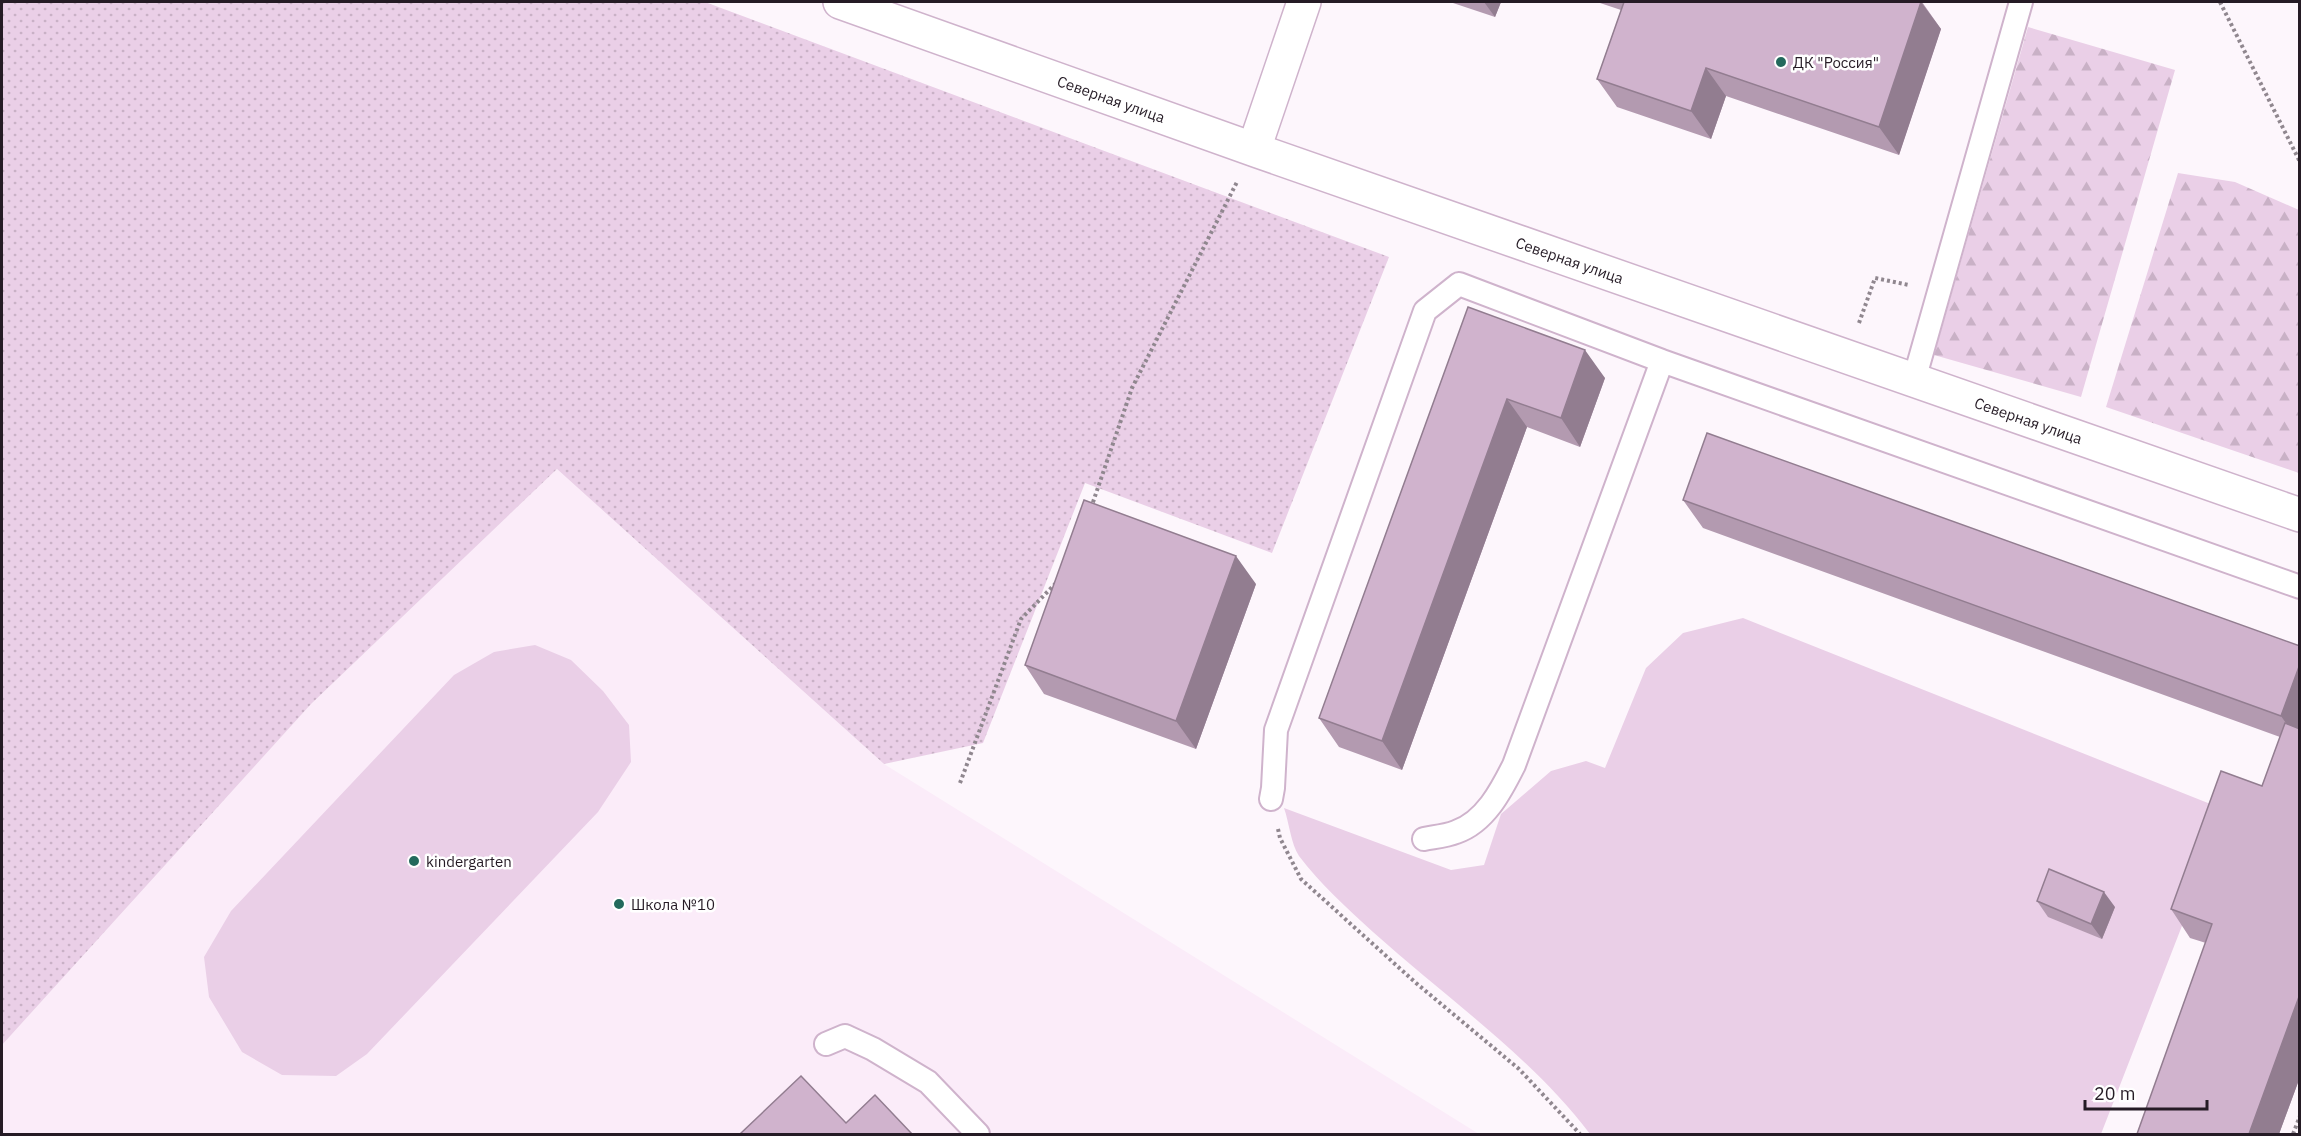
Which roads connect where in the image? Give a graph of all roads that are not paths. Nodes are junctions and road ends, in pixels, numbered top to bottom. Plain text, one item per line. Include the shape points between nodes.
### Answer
1 (840, 2) edge
2 (1304, 2) edge
3 (2021, 2) edge
4 (1254, 149) junction
5 (1662, 361) junction
6 (1914, 380) junction
7 (2300, 515) edge
8 (2300, 587) edge
9 (1270, 799) road end
10 (1424, 839) dead end
11 (826, 1044) dead end
12 (978, 1134) edge

1 - 4 street, Северная улица
2 - 4 street
3 - 6 lane
4 - 6 street, Северная улица
5 - 8 lane
5 - 9 lane via 1459,284 1425,311 1276,730
5 - 10 lane via 1506,781 1483,816 1457,832
6 - 7 street, Северная улица
11 - 12 lane via 845,1036 873,1048 928,1082

